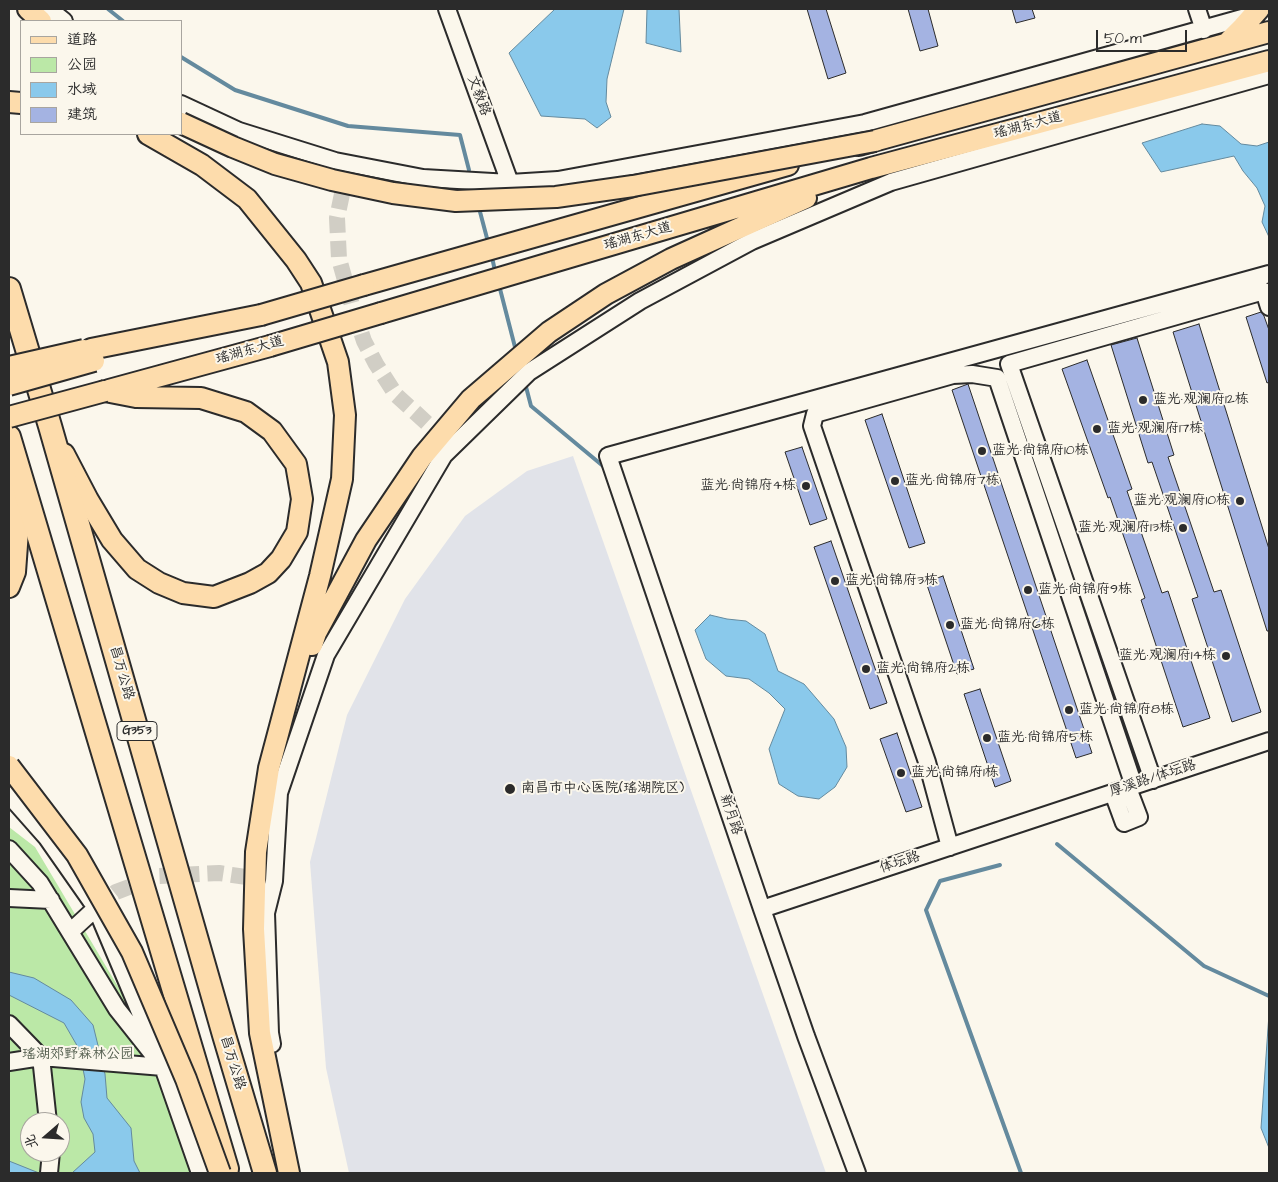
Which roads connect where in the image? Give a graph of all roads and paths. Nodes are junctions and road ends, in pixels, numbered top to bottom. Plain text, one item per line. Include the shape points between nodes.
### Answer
1 (28, 9) edge
2 (49, 9) edge
3 (447, 9) edge
4 (1197, 9) edge
5 (1256, 12) edge
6 (40, 20) edge
7 (63, 20) edge
8 (1204, 30) junction
9 (1269, 32) edge
10 (1226, 44) junction
11 (1269, 61) edge
12 (1235, 70) junction
13 (1269, 73) edge
14 (182, 104) edge
15 (182, 123) edge
16 (150, 135) edge
17 (875, 141) junction
18 (871, 168) junction
19 (510, 183) junction
20 (1269, 274) edge
21 (9, 289) edge
22 (1267, 290) edge
23 (1269, 307) edge
24 (93, 355) junction
25 (9, 367) edge
26 (9, 385) edge
27 (105, 391) junction
28 (9, 417) edge
29 (50, 426) junction
30 (440, 435) junction
31 (10, 441) edge
32 (444, 455) junction
33 (9, 587) edge
34 (1269, 741) edge
35 (9, 766) edge
36 (269, 768) junction
37 (1153, 780) junction
38 (1125, 789) junction
39 (9, 795) edge
40 (1038, 818) joint
41 (950, 847) junction
42 (9, 849) edge
43 (9, 898) edge
44 (51, 900) junction
45 (96, 908) junction
46 (762, 909) junction
47 (70, 932) junction
48 (9, 1024) edge
49 (40, 1057) junction
50 (9, 1062) edge
51 (163, 1067) junction
52 (47, 1112) edge
53 (200, 1173) edge
54 (220, 1173) edge
55 (229, 1173) edge
56 (266, 1173) edge
57 (289, 1173) edge
58 (298, 1173) edge
59 (857, 1173) edge

1 - 6 main road
2 - 7 street
3 - 19 street, 文教路
4 - 8 street
5 - 8 street
5 - 10 main road
8 - 19 street via 866,123 558,180
9 - 10 main road, 瑶湖东大道
10 - 17 main road, 瑶湖东大道
11 - 12 main road, 瑶湖东大道
12 - 13 main road
12 - 18 main road, 瑶湖东大道
13 - 32 street via 891,182 752,241 640,301 529,372
14 - 19 street via 239,131 335,161 422,178
15 - 17 main road, bridge via 275,164 393,193 456,201 556,197 614,189
16 - 36 main road via 202,165 247,199 311,283 338,362 345,415 342,479
17 - 24 main road, 瑶湖东大道, bridge via 260,315
18 - 27 main road, 瑶湖东大道, bridge via 270,346
18 - 30 main road via 671,260 606,294 549,332 471,399
20 - 46 street, 新月路 via 608,456
21 - 29 highway, 昌万公路 / G353
22 - 23 street
22 - 37 street via 1009,364
24 - 25 main road, bridge
24 - 26 main road, bridge
27 - 28 main road, 瑶湖东大道, bridge
27 - 29 main road via 136,397 201,398 246,412 272,431 296,464 302,500 297,532 281,559 268,573 214,597 183,593 136,569 112,540
29 - 56 highway, 昌万公路 / G353
30 - 32 street
30 - 36 main road via 366,540 316,633
31 - 33 main road via 18,532 15,572
31 - 55 highway, G353
32 - 58 street via 326,655 279,793 274,881 266,913 270,1033
34 - 37 street, 厚溪路/体坛路
35 - 54 main road, bridge via 78,855 132,952 186,1079
36 - 57 main road via 256,852 254,929 260,1033
37 - 38 street, 厚溪路/体坛路
38 - 40 street, 厚溪路/体坛路
38 - 41 street via 997,378 972,374 953,376 815,414 812,426 927,762
39 - 45 street via 47,838
40 - 41 street, 体坛路
41 - 46 street, 体坛路
42 - 44 street
43 - 44 street
44 - 47 street
45 - 47 street
45 - 51 street
46 - 59 street, 新月路
47 - 51 street via 117,1009
48 - 49 street
49 - 50 street
49 - 51 street
49 - 52 street
51 - 53 street

